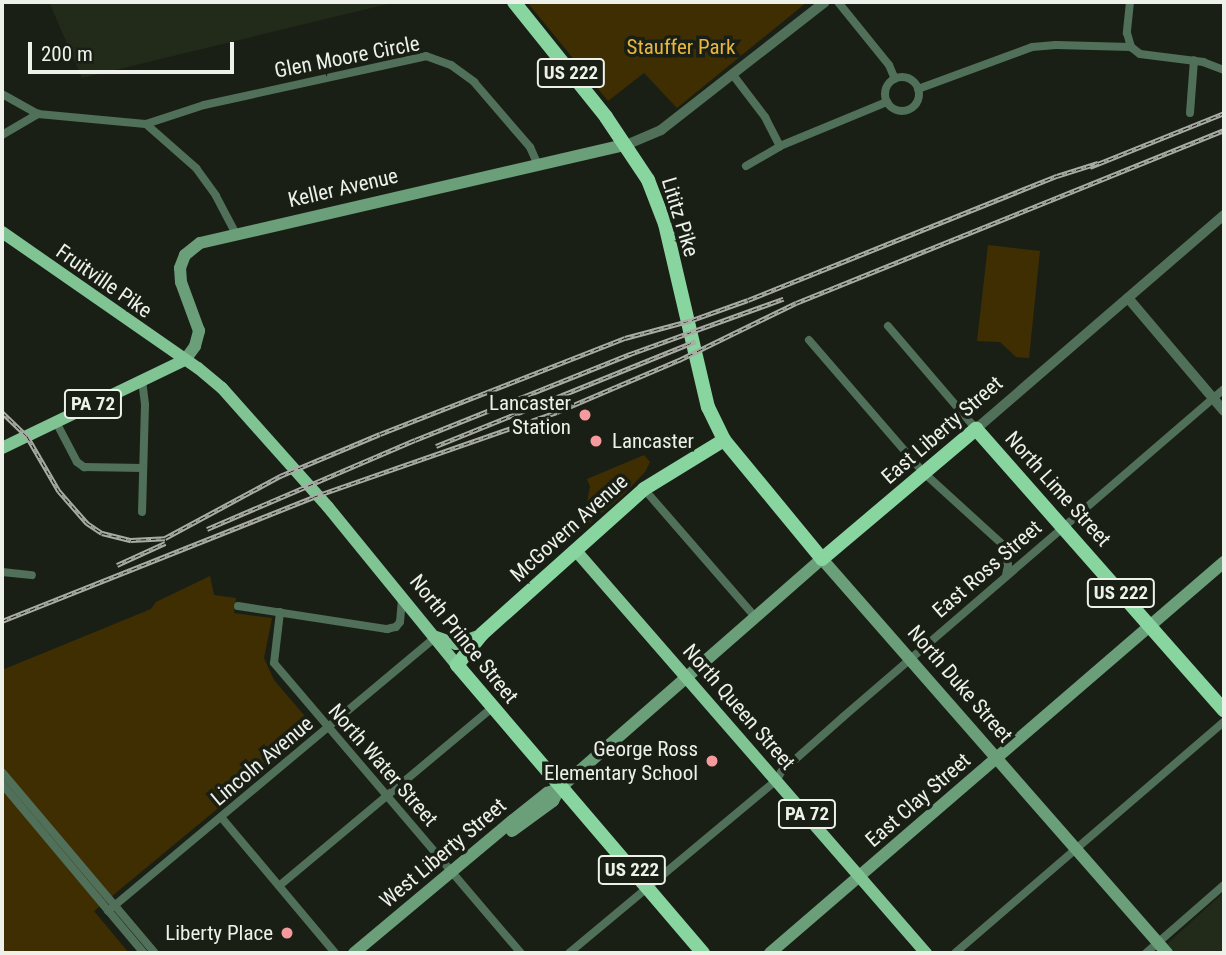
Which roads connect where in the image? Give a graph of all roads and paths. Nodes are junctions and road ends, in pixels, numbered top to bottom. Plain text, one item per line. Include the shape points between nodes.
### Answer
1 (514, 2) edge
2 (825, 2) edge
3 (838, 2) edge
4 (1130, 2) edge
5 (1131, 47) junction
6 (1194, 61) junction
7 (1224, 71) edge
8 (733, 75) junction
9 (895, 79) junction
10 (918, 89) junction
11 (2, 94) edge
12 (887, 102) junction
13 (1190, 113) dead end
14 (38, 114) junction
15 (146, 124) junction
16 (2, 135) edge
17 (626, 145) junction
18 (780, 146) junction
19 (537, 163) junction
20 (747, 166) dead end
21 (1224, 215) edge
22 (2, 232) edge
23 (236, 234) junction
24 (1128, 298) junction
25 (888, 326) dead end
26 (809, 340) dead end
27 (185, 360) junction
28 (142, 380) junction
29 (1224, 389) edge
30 (1213, 398) junction
31 (1224, 411) edge
32 (56, 422) junction
33 (976, 429) junction
34 (724, 440) junction
35 (2, 449) edge
36 (144, 468) junction
37 (924, 473) junction
38 (644, 489) junction
39 (142, 512) dead end
40 (1064, 527) junction
41 (577, 552) junction
42 (822, 559) junction
43 (1224, 562) edge
44 (2, 572) edge
45 (32, 575) dead end
46 (1006, 575) junction
47 (402, 595) junction
48 (238, 606) dead end
49 (280, 612) junction
50 (755, 618) junction
51 (1150, 625) junction
52 (482, 634) junction
53 (436, 636) junction
54 (910, 660) junction
55 (457, 665) junction
56 (687, 677) junction
57 (492, 708) junction
58 (1224, 710) edge
59 (1224, 722) edge
60 (329, 729) junction
61 (996, 758) junction
62 (2, 772) edge
63 (777, 780) junction
64 (2, 784) edge
65 (560, 788) junction
66 (387, 796) junction
67 (221, 817) junction
68 (1076, 849) junction
69 (454, 875) junction
70 (860, 875) junction
71 (1224, 885) edge
72 (279, 886) junction
73 (647, 888) junction
74 (112, 908) junction
75 (1158, 943) junction
76 (144, 953) edge
77 (155, 953) edge
78 (335, 953) edge
79 (354, 953) edge
80 (367, 953) edge
81 (522, 953) edge
82 (569, 953) edge
83 (703, 953) edge
84 (770, 953) edge
85 (926, 953) edge
86 (955, 953) edge
87 (1146, 953) edge
88 (1167, 953) edge

1 - 17 highway, Lititz Pike / US 222
2 - 8 street
3 - 9 street via 889,65
4 - 5 street via 1127,33
5 - 6 street via 1140,54
5 - 10 street via 1032,47
6 - 7 street
6 - 13 street
8 - 17 street via 660,130
8 - 18 street
9 - 10 street via 911,80
9 - 12 street via 887,87
10 - 12 street via 917,103 909,109 896,110
11 - 14 street, Glen Moore Circle
12 - 18 street
14 - 15 street, Glen Moore Circle
14 - 16 street
15 - 19 street, Glen Moore Circle via 204,105 426,56 451,65 474,82 530,147
15 - 23 street via 197,168
17 - 19 main road, Keller Avenue
17 - 34 highway, Lititz Pike / US 222 via 648,180 665,223 700,381
18 - 20 street
19 - 23 main road, Keller Avenue
21 - 24 street, East Liberty Street
22 - 27 main road, Fruitville Pike
23 - 27 main road, Keller Avenue via 200,243 182,261 181,282 199,331
24 - 30 street
24 - 33 street, East Liberty Street
25 - 33 street, North Lime Street
26 - 37 street
27 - 28 main road, PA 72
27 - 47 main road, North Prince Street via 241,407
28 - 32 main road, PA 72
28 - 36 street
29 - 30 street, East Ross Street
30 - 31 street
30 - 40 street, East Ross Street
32 - 35 main road, PA 72
32 - 36 street via 77,462 85,467
33 - 37 highway, East Liberty Street
33 - 40 highway, North Lime Street / US 222
34 - 38 highway, McGovern Avenue
34 - 42 highway, North Duke Street / US 222
36 - 39 street
37 - 42 highway, East Liberty Street
37 - 46 street via 1002,544
38 - 41 highway, McGovern Avenue
38 - 50 street
40 - 46 street, East Ross Street
40 - 51 highway, North Lime Street / US 222
41 - 52 highway, McGovern Avenue
41 - 56 main road, North Queen Street / PA 72
42 - 50 main road, East Liberty Street
42 - 54 main road, North Duke Street
43 - 51 main road, East Clay Street
44 - 45 street
46 - 54 street, East Ross Street
47 - 49 street via 403,617 392,629
47 - 53 main road, North Prince Street
48 - 49 street
49 - 60 street, North Water Street via 274,663
50 - 56 main road, East Liberty Street
51 - 58 highway, North Lime Street / US 222
51 - 61 main road, East Clay Street
52 - 53 main road via 456,644
52 - 55 highway, McGovern Avenue
53 - 55 main road, North Prince Street
53 - 60 street, Lincoln Avenue
54 - 61 main road, North Duke Street
54 - 63 street, East Ross Street
55 - 57 highway, North Prince Street / US 222
56 - 63 main road, North Queen Street / PA 72
56 - 65 main road, West Liberty Street
57 - 65 highway, North Prince Street / US 222
57 - 66 street
59 - 68 street
60 - 66 street, North Water Street
60 - 67 street, Lincoln Avenue
61 - 68 main road, North Duke Street
61 - 70 main road, East Clay Street
62 - 74 street
63 - 70 main road, North Queen Street / PA 72
63 - 73 street, East Ross Street
64 - 74 street
65 - 69 main road, West Liberty Street via 547,793
65 - 73 highway, North Prince Street / US 222
66 - 69 street, North Water Street
66 - 72 street
67 - 72 street
67 - 74 street, Lincoln Avenue
68 - 75 main road, North Duke Street
68 - 86 street
69 - 79 main road, West Liberty Street
69 - 80 main road, West Liberty Street
69 - 81 street, North Water Street
70 - 84 main road, East Clay Street
70 - 85 main road, North Queen Street / PA 72
71 - 75 street
72 - 78 street
73 - 82 street, East Ross Street
73 - 83 highway, North Prince Street / US 222
74 - 76 street
74 - 77 street
75 - 87 street
75 - 88 main road, North Duke Street

